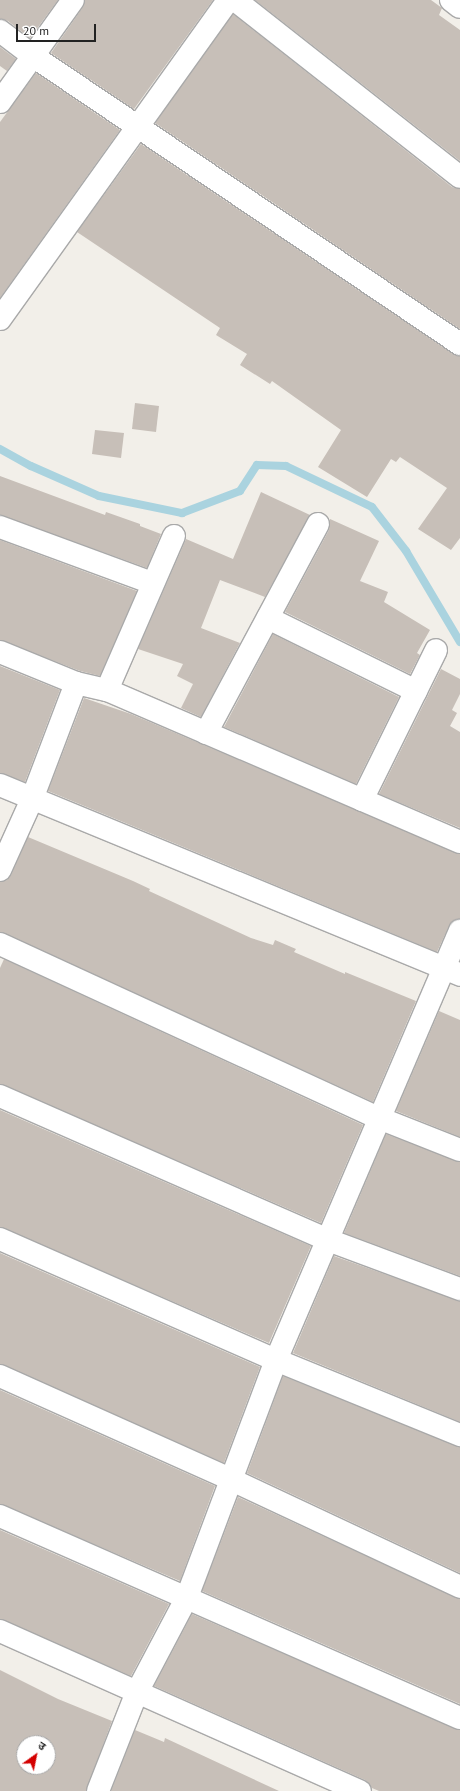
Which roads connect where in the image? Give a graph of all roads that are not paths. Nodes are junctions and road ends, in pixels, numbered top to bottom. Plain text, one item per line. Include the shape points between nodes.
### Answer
1 (72, 0) edge
2 (228, 0) edge
3 (235, 0) edge
4 (451, 0) edge
5 (460, 7) edge
6 (0, 31) edge
7 (33, 56) junction
8 (0, 102) edge
9 (139, 126) junction
10 (460, 176) edge
11 (0, 319) edge
12 (460, 344) edge
13 (318, 524) dead end
14 (0, 527) edge
15 (174, 536) dead end
16 (152, 583) junction
17 (268, 618) junction
18 (436, 650) dead end
19 (0, 652) edge
20 (76, 683) junction
21 (107, 690) junction
22 (416, 691) junction
23 (206, 733) junction
24 (0, 785) edge
25 (32, 799) junction
26 (362, 800) junction
27 (460, 842) edge
28 (0, 870) edge
29 (460, 931) edge
30 (0, 944) edge
31 (452, 971) edge
32 (0, 1096) edge
33 (379, 1118) junction
34 (460, 1150) edge
35 (0, 1239) edge
36 (328, 1240) junction
37 (460, 1289) edge
38 (276, 1360) junction
39 (0, 1376) edge
40 (460, 1435) edge
41 (232, 1480) junction
42 (0, 1516) edge
43 (460, 1587) edge
44 (187, 1598) junction
45 (0, 1631) edge
46 (137, 1692) junction
47 (460, 1718) edge
48 (98, 1791) edge
49 (360, 1791) edge

1 - 7 street
2 - 9 street
3 - 10 street
4 - 5 street
6 - 7 street
7 - 8 street
7 - 9 street
9 - 11 street
9 - 12 street
13 - 17 street
14 - 16 street
15 - 16 street
16 - 21 street
17 - 22 street
17 - 23 street
18 - 22 street
19 - 20 street
20 - 21 street
20 - 25 street
21 - 23 street
22 - 26 street
23 - 26 street
24 - 25 street
25 - 28 street
25 - 31 street
26 - 27 street
29 - 31 street
30 - 33 street
31 - 33 street
32 - 36 street
33 - 34 street
33 - 36 street
35 - 38 street
36 - 37 street
36 - 38 street
38 - 40 street
38 - 41 street
39 - 41 street
41 - 43 street
41 - 44 street
42 - 44 street
44 - 46 street
44 - 47 street
45 - 46 street
46 - 48 street
46 - 49 street

